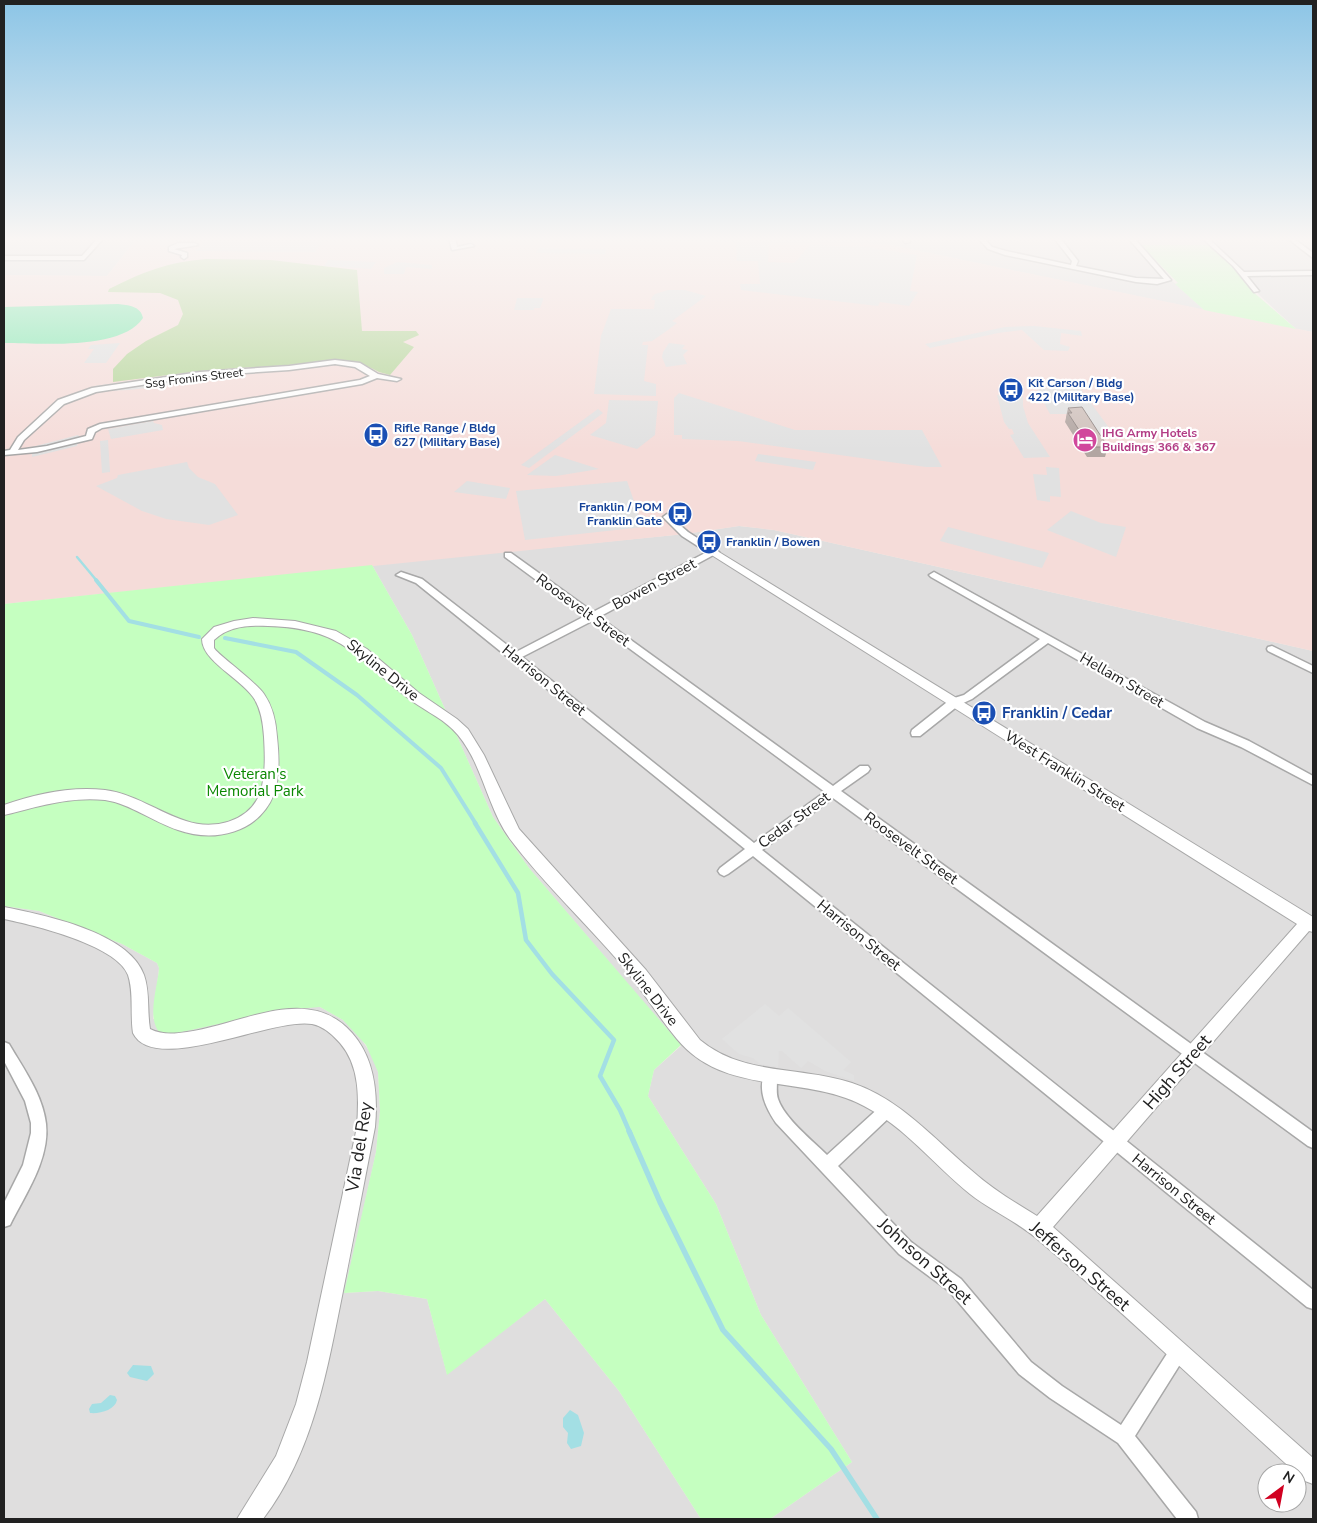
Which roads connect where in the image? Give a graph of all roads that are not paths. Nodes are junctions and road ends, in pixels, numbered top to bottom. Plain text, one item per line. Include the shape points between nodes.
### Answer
1 (376, 376) junction
2 (397, 379) dead end
3 (8, 453) edge
4 (667, 517) dead end
5 (714, 552) junction
6 (508, 555) dead end
7 (400, 575) dead end
8 (934, 575) dead end
9 (592, 616) junction
10 (1048, 638) junction
11 (1272, 650) dead end
12 (515, 657) junction
13 (1313, 670) edge
14 (955, 702) junction
15 (916, 733) dead end
16 (864, 769) dead end
17 (1313, 781) edge
18 (834, 792) junction
19 (4, 810) edge
20 (753, 850) junction
21 (724, 871) dead end
22 (4, 913) edge
23 (1312, 922) edge
24 (4, 1048) edge
25 (1193, 1054) junction
26 (770, 1077) junction
27 (887, 1110) junction
28 (1313, 1141) edge
29 (1116, 1142) junction
30 (827, 1166) junction
31 (4, 1220) edge
32 (1040, 1228) junction
33 (1313, 1301) edge
34 (1178, 1352) junction
35 (1124, 1437) junction
36 (1313, 1473) edge
37 (249, 1519) edge
38 (1189, 1519) edge

1 - 2 street, Ssg Fronins Street
1 - 3 street via 362,382 100,426 88,437 32,452
1 - 3 street, Ssg Fronins Street via 357,365 335,362 200,374 95,390 61,402
4 - 5 street, West Franklin Street via 685,534
5 - 9 street, Bowen Street
5 - 14 street, West Franklin Street
6 - 9 street, Roosevelt Street
7 - 12 street, Harrison Street via 419,581
8 - 10 street, Hellam Street
9 - 12 street, Bowen Street
9 - 18 street, Roosevelt Street
10 - 14 street via 968,697
10 - 17 street, Hellam Street via 1201,725 1245,744
11 - 13 street
12 - 20 street, Harrison Street
14 - 15 street
14 - 23 street, West Franklin Street
16 - 18 street, Cedar Street
18 - 20 street, Cedar Street
18 - 25 street, Roosevelt Street
19 - 26 street, Skyline Drive via 41,800 97,795 116,797 193,830 214,831 240,824 266,798 270,780 270,724 262,699 212,653 208,639 223,626 248,622 302,626 337,635 463,732 514,833 642,976 695,1048 718,1062
20 - 21 street, Cedar Street
20 - 29 street, Harrison Street
22 - 37 street, Via del Rey via 25,916 74,933 114,950 126,959 133,968 139,988 142,1033 151,1040 174,1042 301,1015 335,1026 358,1058 368,1089 366,1127 314,1380 286,1461 274,1485
23 - 25 street, High Street
24 - 31 street via 34,1105 40,1133 35,1155
25 - 28 street, Roosevelt Street
25 - 29 street, High Street
26 - 27 street, Jefferson Street via 827,1083 860,1094
26 - 30 street, Johnson Street via 768,1091 780,1118
27 - 30 street
27 - 32 street, Jefferson Street via 981,1190
29 - 32 street, High Street
29 - 33 street, Harrison Street
30 - 35 street, Johnson Street via 904,1248 955,1284 1025,1368
32 - 34 street, Jefferson Street
34 - 35 street
34 - 36 street, Jefferson Street
35 - 38 street, Johnson Street

